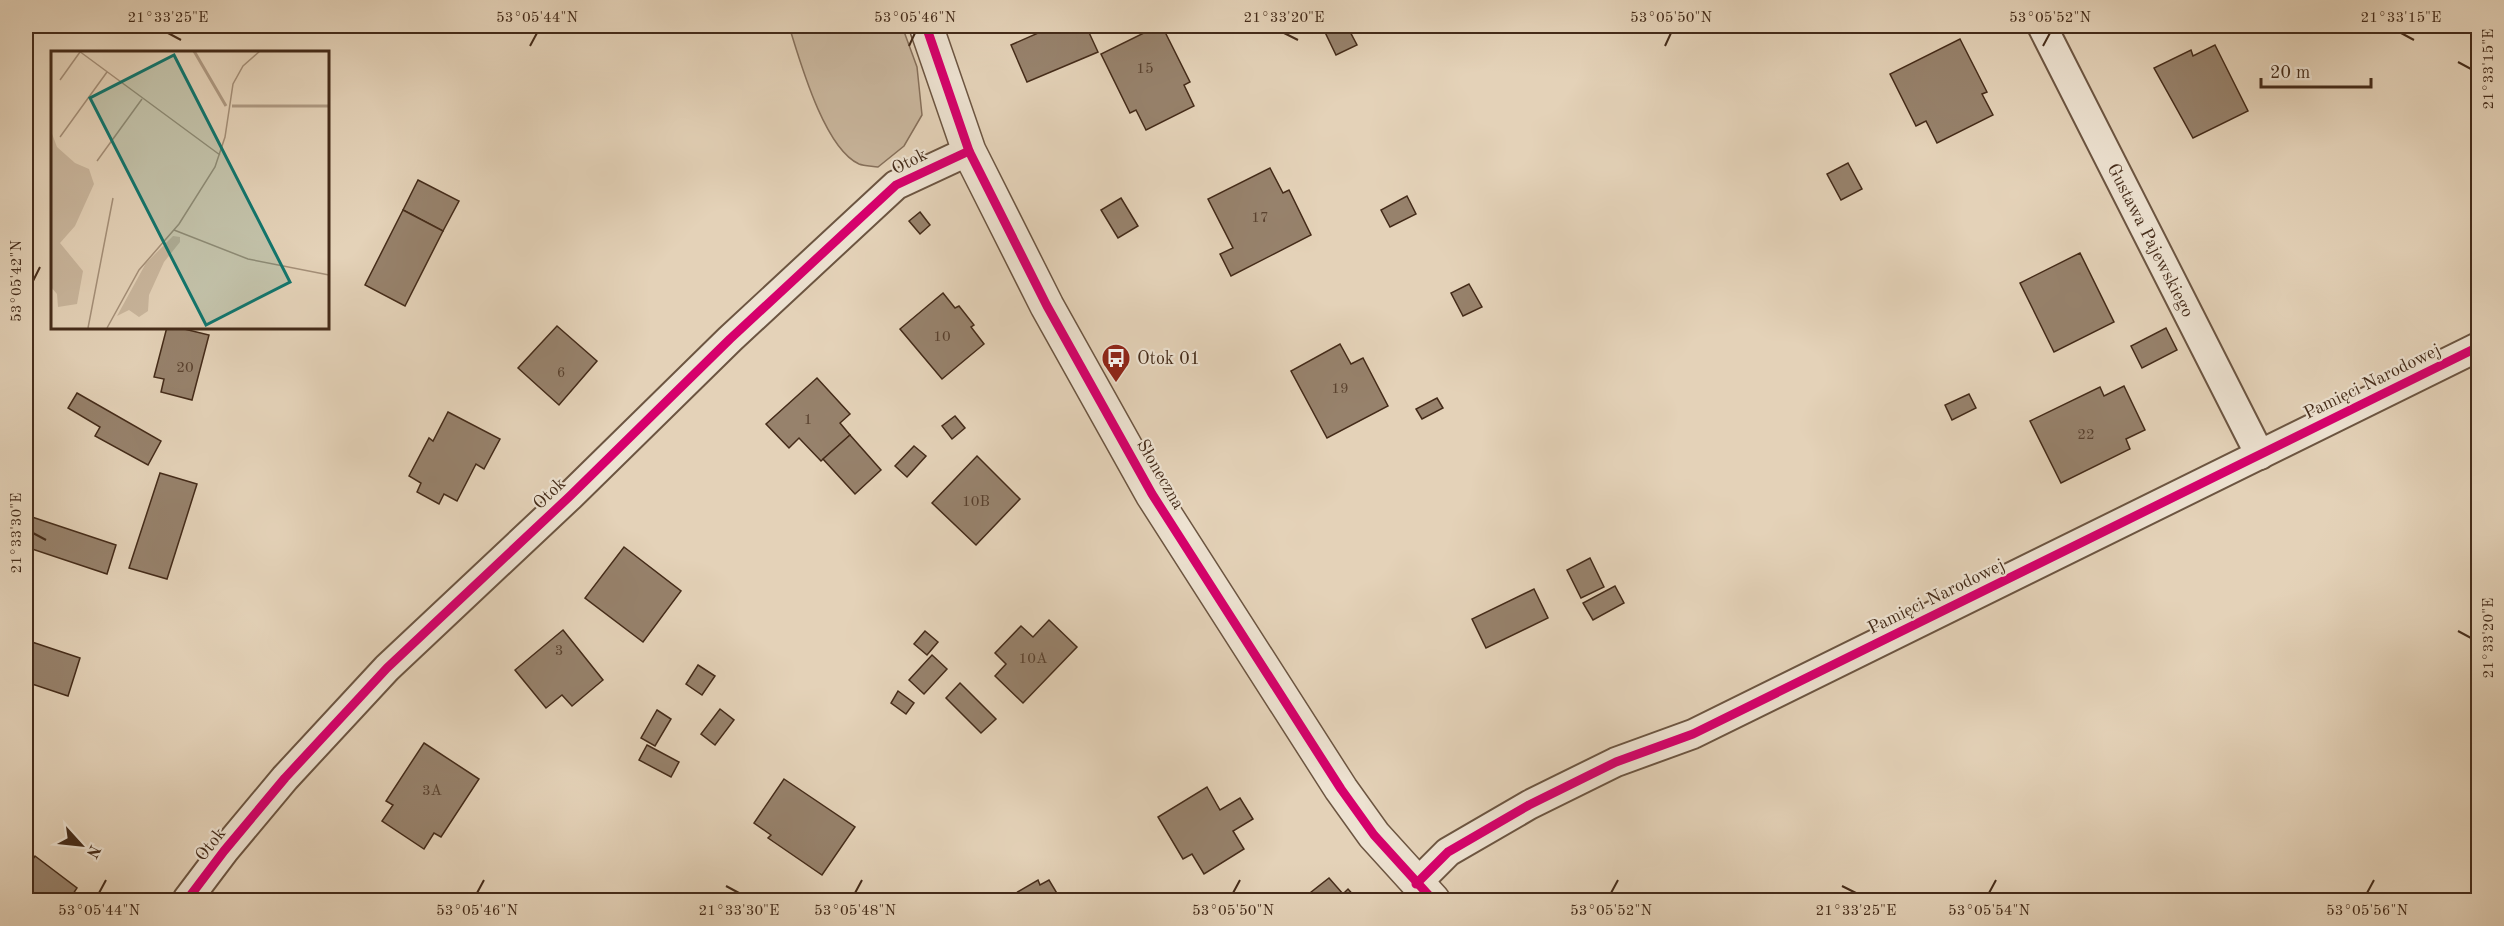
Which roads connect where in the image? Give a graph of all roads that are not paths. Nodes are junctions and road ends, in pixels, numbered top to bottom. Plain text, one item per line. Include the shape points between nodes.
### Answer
1 (926, 26) edge
2 (2042, 26) edge
3 (969, 151) junction
4 (2478, 347) edge
5 (2260, 455) junction
6 (1425, 892) edge
7 (187, 900) edge

1 - 3 street, Słoneczna
2 - 5 street, Gustawa Pajewskiego
3 - 6 street, Słoneczna via 1047,306 1152,494 1341,789 1374,836
3 - 7 street, Otok via 896,185 730,339 387,668 285,778
4 - 5 street, Pamięci Narodowej
5 - 6 street, Pamięci Narodowej via 1694,734 1616,762 1529,805 1448,852

